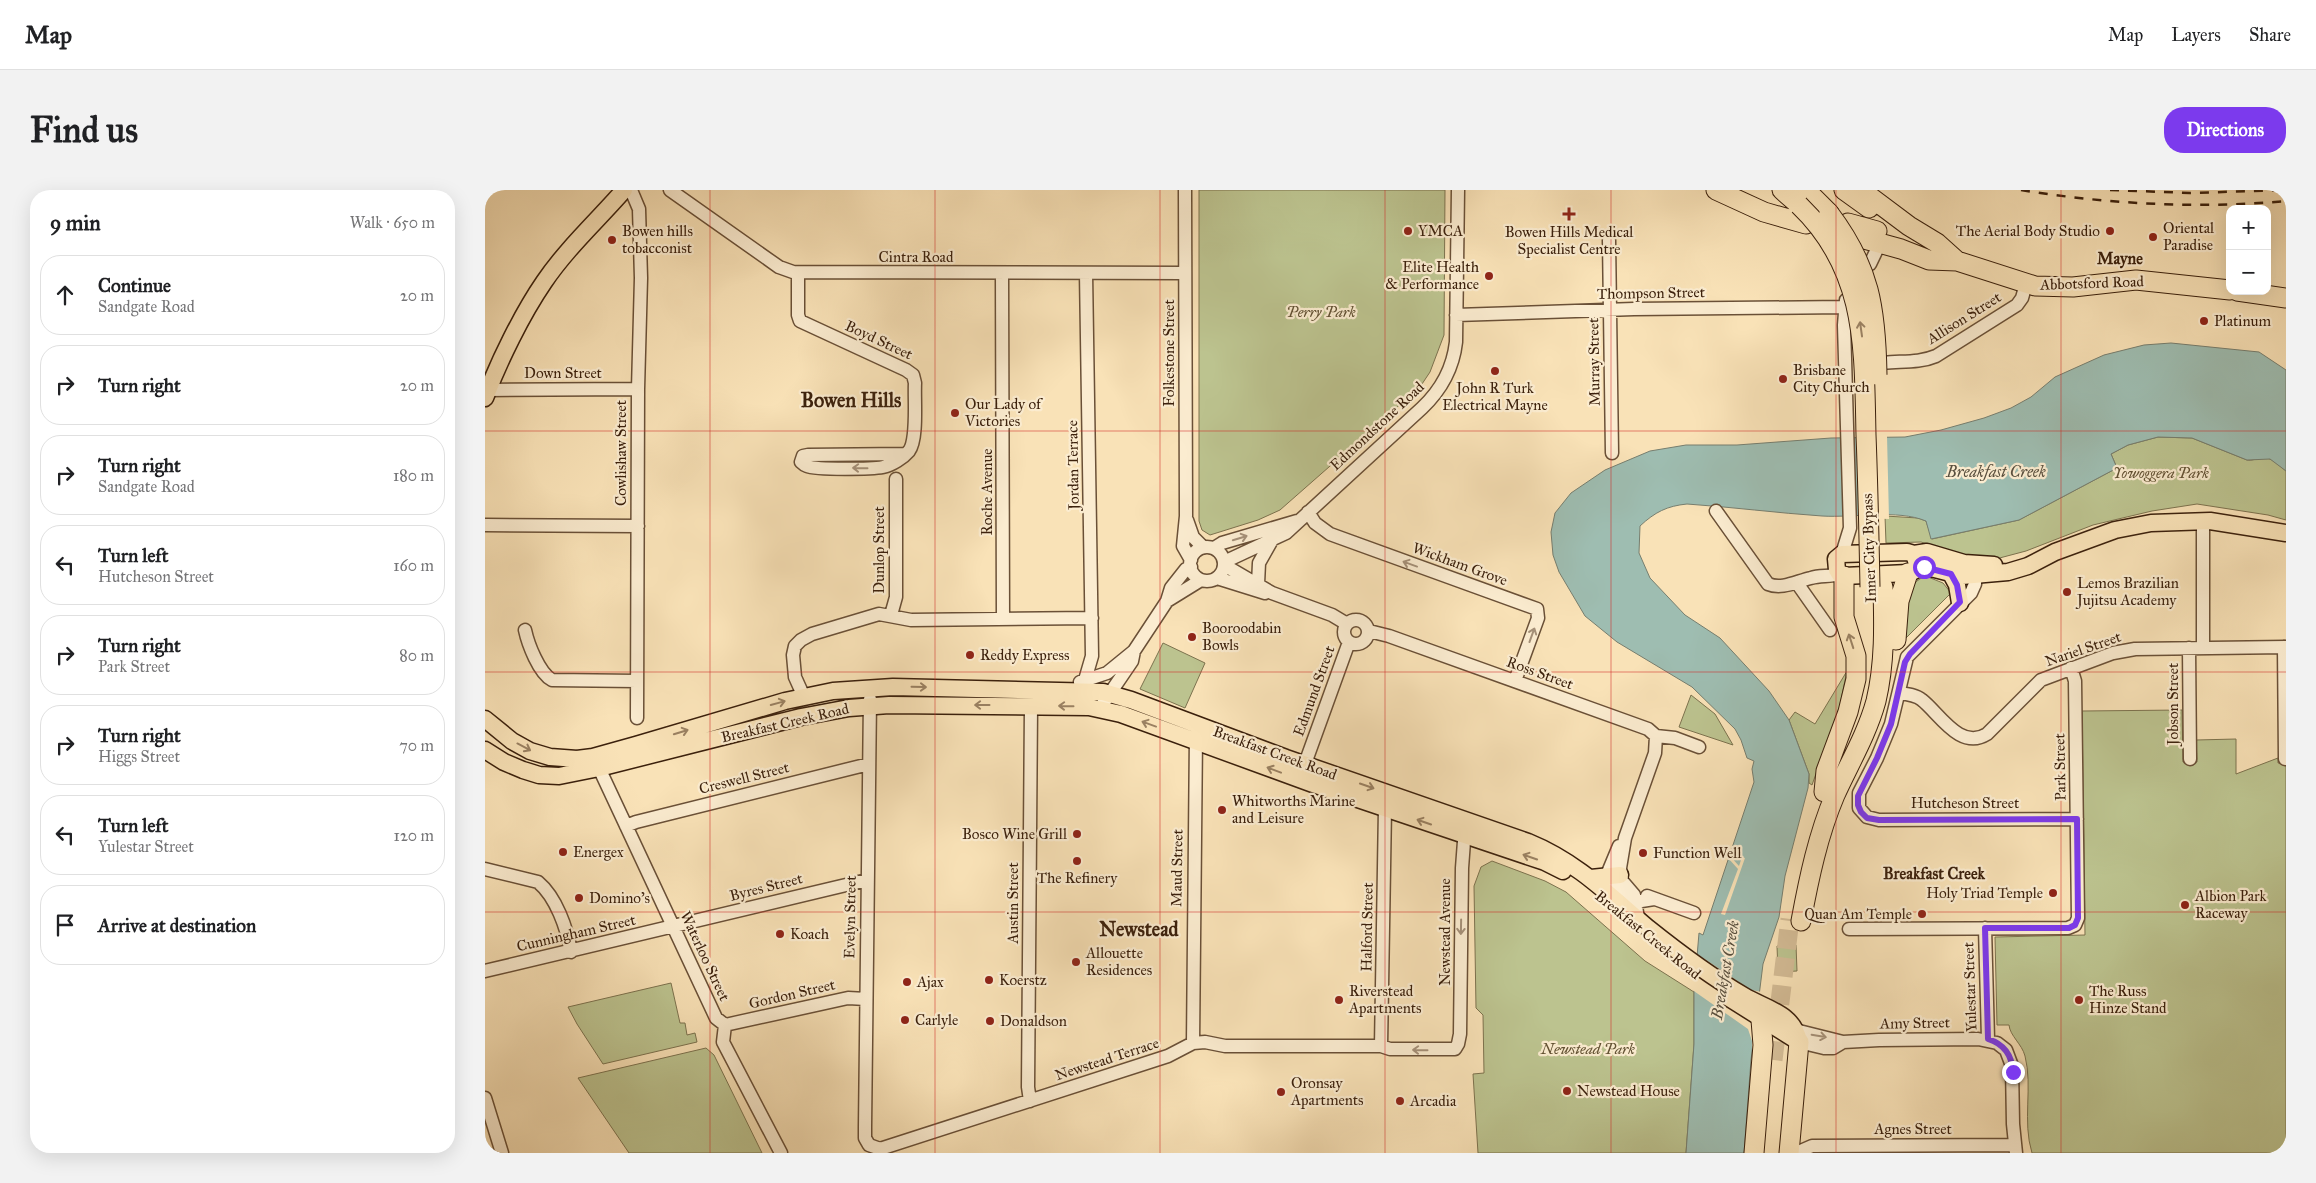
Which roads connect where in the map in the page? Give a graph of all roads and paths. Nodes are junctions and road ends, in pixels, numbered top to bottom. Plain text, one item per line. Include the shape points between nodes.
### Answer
1 (624, 190) edge
2 (631, 190) edge
3 (1185, 190) edge
4 (1459, 190) edge
5 (1716, 190) edge
6 (1744, 190) edge
7 (1782, 190) edge
8 (1844, 190) edge
9 (1861, 190) edge
10 (668, 191) edge
11 (1799, 201) edge
12 (1869, 208) junction
13 (1806, 224) dead end
14 (1919, 232) junction
15 (1855, 233) dead end
16 (1880, 238) junction
17 (1609, 240) dead end
18 (1957, 261) junction
19 (1870, 264) dead end
20 (798, 273) junction
21 (1086, 273) junction
22 (1002, 274) junction
23 (1185, 274) junction
24 (2026, 284) junction
25 (2226, 290) edge
26 (2265, 295) edge
27 (2286, 298) edge
28 (1610, 310) junction
29 (1456, 315) junction
30 (1845, 367) junction
31 (638, 389) junction
32 (487, 394) edge
33 (1612, 453) dead end
34 (905, 454) junction
35 (896, 479) dead end
36 (1308, 512) junction
37 (1716, 512) dead end
38 (1186, 516) junction
39 (2203, 520) junction
40 (1297, 521) junction
41 (485, 525) edge
42 (638, 526) junction
43 (1850, 528) junction
44 (2286, 533) edge
45 (1272, 540) junction
46 (1209, 547) junction
47 (1863, 553) junction
48 (1191, 563) junction
49 (1225, 563) junction
50 (1913, 565) junction
51 (1840, 566) junction
52 (1976, 570) junction
53 (1951, 574) junction
54 (1217, 578) junction
55 (1201, 580) junction
56 (1797, 582) junction
57 (1258, 584) junction
58 (1877, 587) junction
59 (1272, 593) junction
60 (1167, 602) junction
61 (1960, 602) junction
62 (891, 615) junction
63 (1092, 618) junction
64 (1003, 619) junction
65 (1347, 624) junction
66 (525, 630) dead end
67 (1830, 630) dead end
68 (1369, 631) junction
69 (1349, 642) junction
70 (2285, 647) edge
71 (2189, 648) junction
72 (2203, 648) junction
73 (1134, 651) junction
74 (2071, 668) junction
75 (1085, 680) junction
76 (637, 681) junction
77 (1515, 681) junction
78 (870, 688) junction
79 (1068, 690) junction
80 (1899, 693) junction
81 (1111, 694) junction
82 (804, 697) junction
83 (870, 706) junction
84 (1031, 706) junction
85 (1100, 708) junction
86 (637, 718) dead end
87 (485, 719) edge
88 (1196, 733) junction
89 (1656, 736) junction
90 (1699, 747) dead end
91 (485, 750) edge
92 (1856, 753) junction
93 (2190, 759) dead end
94 (2285, 759) edge
95 (869, 764) junction
96 (599, 768) junction
97 (1302, 772) junction
98 (1824, 792) junction
99 (1385, 808) junction
100 (2077, 819) junction
101 (626, 826) junction
102 (1465, 828) junction
103 (485, 869) edge
104 (1615, 876) junction
105 (1591, 878) junction
106 (867, 880) junction
107 (1634, 897) junction
108 (1694, 913) dead end
109 (1638, 918) junction
110 (674, 927) junction
111 (1985, 928) junction
112 (1849, 929) dead end
113 (571, 952) junction
114 (1683, 961) junction
115 (485, 971) edge
116 (866, 999) junction
117 (1763, 1013) junction
118 (725, 1025) junction
119 (1988, 1039) junction
120 (1193, 1042) junction
121 (1381, 1046) junction
122 (1788, 1047) junction
123 (485, 1098) edge
124 (1030, 1101) junction
125 (485, 1122) edge
126 (1791, 1132) junction
127 (1811, 1146) junction
128 (864, 1149) edge
129 (2015, 1149) edge
130 (495, 1153) edge
131 (501, 1153) edge
132 (781, 1153) edge
133 (1754, 1153) edge
134 (1765, 1153) edge
135 (1777, 1153) edge
136 (1789, 1153) edge
137 (1795, 1153) edge

1 - 32 main road via 545,281
2 - 31 street, Cowlishaw Street via 639,218
3 - 23 street, Folkestone Street
4 - 29 street, Edmondstone Road
5 - 13 highway via 1764,212
6 - 11 highway
7 - 11 highway, Inner City Bypass
8 - 12 highway
9 - 14 highway, Abbotsford Road
10 - 20 street, Cintra Road via 779,267
58 -> 11 highway, Inner City Bypass, bridge via 1865,370 1858,311 1840,258
11 - 58 highway, Inner City Bypass, bridge via 1829,213 1850,244 1874,312 1877,338
12 - 14 highway via 1899,230
12 - 16 highway
14 - 18 highway, Abbotsford Road
15 - 16 highway
16 - 18 highway, Abbotsford Road via 1903,241 1913,253 1929,260
16 - 19 street
17 - 28 street, Murray Street
18 - 24 highway, Abbotsford Road
20 - 22 street, Cintra Road
20 - 34 street, Boyd Street via 800,321 913,375 913,441
21 - 22 street, Cintra Road
21 - 23 street, Cintra Road
21 - 63 street, Jordan Terrace
22 - 64 street, Roche Avenue
23 - 38 street, Folkestone Street
24 - 25 highway, Abbotsford Road via 2063,287 2149,280
24 - 30 street, Allison Street via 2017,305 1936,356
26 - 27 highway
28 - 29 street, Thompson Street
28 - 30 street, Thompson Street via 1846,303
28 - 33 street, Murray Street
29 - 36 street, Edmondstone Road via 1453,361 1437,393
30 - 43 street
31 - 32 street, Down Street
31 - 42 street, Cowlishaw Street
34 -> 34 street via 889,465 874,468 811,467 802,464 801,460 808,455
35 - 62 street, Dunlop Street via 896,597
36 - 40 street, Edmondstone Road
77 -> 36 street, Wickham Grove via 1539,615 1537,609 1330,534 1315,523
37 - 56 street via 1768,584 1778,587
38 - 46 street, Folkestone Street via 1193,537
38 - 48 street, Folkestone Street via 1183,546
39 - 44 main road
39 - 52 main road via 2125,527 2055,552 2019,569
39 - 72 street
40 - 45 street, Edmondstone Road via 1286,533
46 -> 40 street, Edmondstone Road
41 - 42 street
42 - 76 street, Cowlishaw Street
43 - 47 street
43 - 51 street
45 - 49 street, Edmondstone Road
45 - 57 street via 1259,562
46 - 48 street via 1195,552
46 - 49 street via 1221,554
47 - 50 main road via 1907,552
47 - 51 main road
48 - 55 street via 1193,572
48 - 60 street via 1171,588
49 - 54 street
49 - 57 street
50 - 51 main road
50 - 52 main road via 1927,552
50 - 53 main road
50 - 92 highway via 1899,601 1895,659 1885,706 1871,740
51 - 56 street via 1826,577
98 -> 51 highway via 1825,771 1848,712 1856,679 1855,656 1844,617
52 - 53 main road
52 - 61 street via 1973,590
53 - 61 main road
54 - 55 street
54 - 59 street via 1260,593
55 - 60 street
56 - 67 street
57 - 59 street
58 - 92 highway, Inner City Bypass via 1884,640 1881,673 1873,710
58 - 98 highway, Inner City Bypass via 1865,692 1855,726
59 - 65 street via 1332,615
60 - 73 street
61 - 80 street via 1907,657
62 - 64 street via 911,620
62 - 82 street, Dunlop Street via 874,615 801,640 793,654 795,677
63 - 64 street
63 - 75 street, Jordan Terrace via 1092,656
65 - 68 street via 1358,619
65 - 69 street via 1344,632
66 - 76 street via 531,649 552,680
68 - 69 street via 1364,642
68 - 77 street, Ross Street
69 - 97 street, Edmund Street
70 - 72 street, Nariel Street
70 - 94 street
71 - 72 street, Nariel Street
71 - 74 street, Nariel Street via 2120,651
71 - 93 street, Jobson Street
73 - 75 street via 1107,673
73 - 81 street via 1132,661
74 - 80 street, Nariel Street via 2036,684 1980,738 1958,734 1919,698
74 - 100 street, Park Street via 2075,681
75 - 79 street
76 - 86 street, Cowlishaw Street
77 - 89 street, Ross Street via 1647,729
78 -> 79 main road, Breakfast Creek Road
78 - 82 main road, Breakfast Creek Road
78 - 83 street, Evelyn Street
79 - 81 main road, Breakfast Creek Road
80 - 100 street, Hutcheson Street via 1885,742 1859,793 1859,808 1867,818
81 - 85 street
81 - 88 main road, Breakfast Creek Road
87 -> 82 main road, Breakfast Creek Road via 530,751 550,757 577,759
84 -> 83 main road, Breakfast Creek Road
83 - 95 street, Evelyn Street
83 - 96 main road, Breakfast Creek Road via 801,717
85 -> 84 main road, Breakfast Creek Road
84 - 124 street, Austin Street
88 -> 85 main road, Breakfast Creek Road
88 - 97 main road, Breakfast Creek Road
88 - 120 street, Maud Street
89 - 90 street, Ross Street via 1675,738
89 - 104 street via 1655,753 1625,838 1609,870
91 - 96 main road, Breakfast Creek Road via 513,766 539,775 559,776
92 - 98 highway, Inner City Bypass via 1835,797 1796,920 1802,860
95 - 101 street, Creswell Street
95 - 106 street, Evelyn Street
96 - 101 street, Waterloo Street
97 - 99 main road, Breakfast Creek Road
97 -> 102 main road, Breakfast Creek Road
102 -> 99 main road, Breakfast Creek Road
99 - 121 street, Halford Street
100 - 111 street, Park Street via 2078,918 2075,925 2069,928
101 - 110 street, Waterloo Street
102 - 105 main road, Breakfast Creek Road via 1542,848
114 -> 102 main road, Breakfast Creek Road via 1643,935 1598,894 1570,874
102 -> 121 street, Newstead Avenue via 1461,868 1458,1044 1449,1050 1390,1050
103 - 113 street via 538,882 544,887 551,895
104 - 105 main road
104 - 107 street via 1615,886
105 - 109 main road, Breakfast Creek Road
106 - 110 street, Byres Street
106 - 116 street, Evelyn Street
107 - 108 street via 1654,899
107 - 109 street
109 - 114 main road, Breakfast Creek Road
110 - 113 street, Cunningham Street
110 - 118 street, Waterloo Street via 716,1018
111 - 112 street
111 - 119 street, Yulestar Street
113 - 115 street, Cunningham Street
114 - 117 main road, Breakfast Creek Road
116 - 118 street, Gordon Street via 848,998
116 - 128 street, Evelyn Street
117 - 122 main road, Breakfast Creek Road
117 - 133 highway
118 - 132 street via 723,1042
119 - 122 street, Amy Street via 1879,1040 1843,1042 1833,1048
119 - 129 street, Yulestar Street via 2001,1046 2011,1060
120 - 121 street via 1225,1046
120 - 124 street, Newstead Terrace via 1168,1056
122 - 126 highway
122 - 134 highway
122 - 135 highway
123 - 131 street
124 - 128 street, Newstead Terrace via 880,1149
125 - 130 street
126 - 127 street
126 - 136 highway
127 - 129 street, Agnes Street
127 - 137 street, Agnes Street

